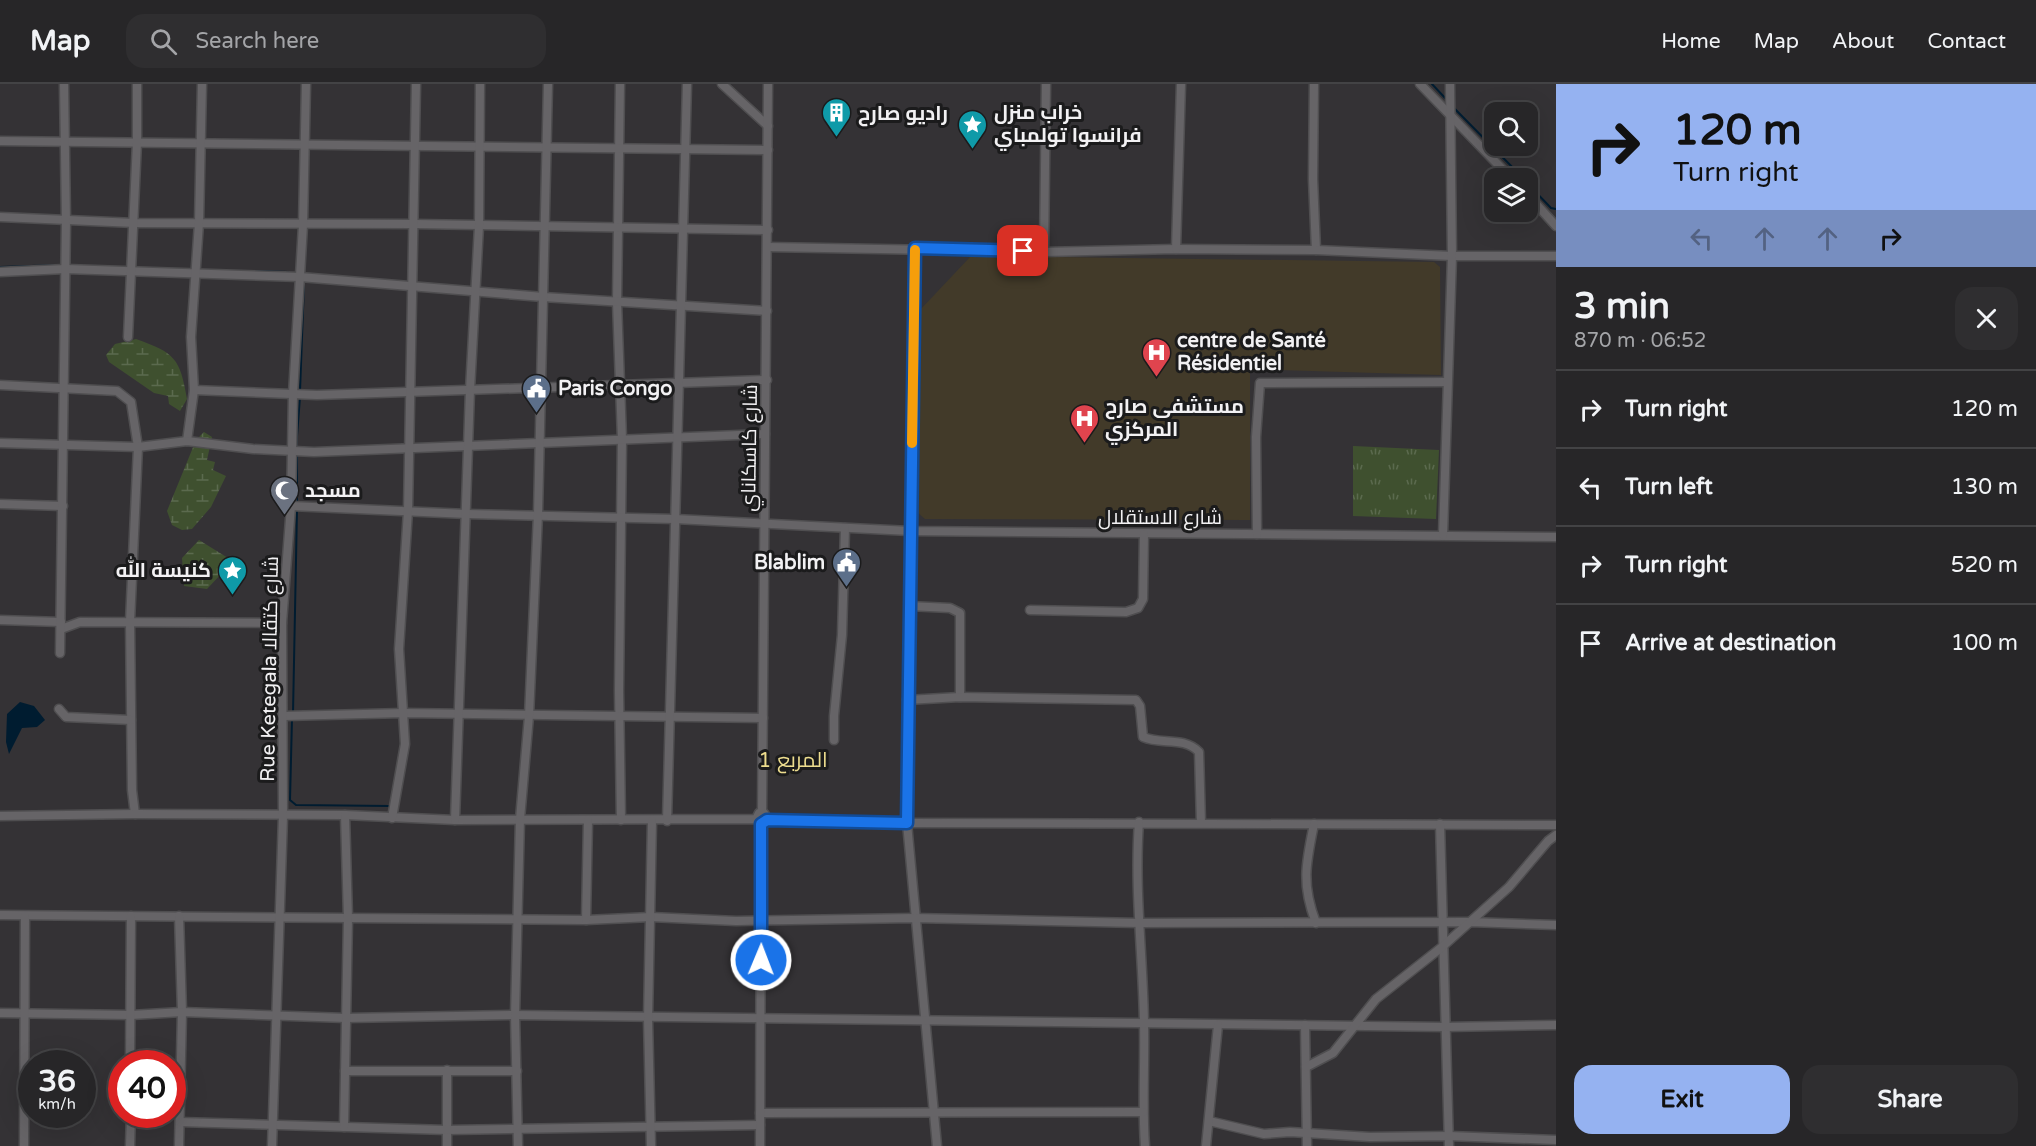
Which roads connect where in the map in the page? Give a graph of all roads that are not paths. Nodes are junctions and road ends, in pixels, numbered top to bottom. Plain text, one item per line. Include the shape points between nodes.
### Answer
1 (64, 84) edge
2 (137, 84) edge
3 (202, 84) edge
4 (306, 84) edge
5 (416, 84) edge
6 (480, 84) edge
7 (548, 84) edge
8 (620, 84) edge
9 (687, 84) edge
10 (722, 84) edge
11 (768, 84) edge
12 (1046, 84) edge
13 (1181, 84) edge
14 (1314, 84) edge
15 (1420, 84) edge
16 (1450, 84) edge
17 (1449, 116) junction
18 (768, 126) junction
19 (0, 141) edge
20 (64, 142) junction
21 (137, 142) junction
22 (200, 144) junction
23 (305, 144) junction
24 (416, 145) junction
25 (480, 147) junction
26 (548, 147) junction
27 (620, 148) junction
28 (685, 150) junction
29 (768, 150) junction
30 (1501, 168) edge
31 (1538, 206) edge
32 (0, 217) edge
33 (66, 221) junction
34 (135, 223) junction
35 (199, 223) junction
36 (415, 224) junction
37 (303, 225) junction
38 (479, 226) junction
39 (544, 226) junction
40 (1556, 226) edge
41 (618, 227) junction
42 (683, 228) junction
43 (768, 230) junction
44 (768, 247) junction
45 (915, 248) junction
46 (1176, 249) junction
47 (1316, 250) junction
48 (1044, 252) junction
49 (1452, 256) junction
50 (1556, 256) edge
51 (66, 269) junction
52 (0, 272) edge
53 (132, 273) junction
54 (195, 276) junction
55 (300, 277) junction
56 (414, 287) junction
57 (476, 292) junction
58 (543, 297) junction
59 (617, 302) junction
60 (683, 305) junction
61 (767, 311) junction
62 (128, 337) dead end
63 (767, 380) junction
64 (679, 381) junction
65 (1448, 382) junction
66 (621, 384) junction
67 (0, 385) edge
68 (542, 386) junction
69 (64, 388) junction
70 (194, 390) junction
71 (470, 390) junction
72 (408, 392) junction
73 (293, 394) junction
74 (765, 434) junction
75 (622, 439) junction
76 (676, 440) junction
77 (187, 441) junction
78 (0, 443) edge
79 (540, 443) junction
80 (65, 446) junction
81 (470, 446) junction
82 (138, 447) junction
83 (408, 447) junction
84 (292, 452) junction
85 (0, 504) edge
86 (63, 506) junction
87 (291, 506) junction
88 (408, 511) junction
89 (467, 514) junction
90 (537, 514) junction
91 (620, 518) junction
92 (675, 519) junction
93 (765, 524) junction
94 (845, 528) junction
95 (910, 531) junction
96 (1144, 534) junction
97 (1257, 534) junction
98 (1443, 535) junction
99 (1556, 537) edge
100 (909, 606) junction
101 (1030, 610) dead end
102 (0, 620) edge
103 (130, 622) junction
104 (282, 623) junction
105 (61, 626) junction
106 (60, 653) dead end
107 (960, 697) junction
108 (908, 700) junction
109 (59, 709) dead end
110 (404, 713) junction
111 (459, 715) junction
112 (284, 716) junction
113 (529, 716) junction
114 (670, 716) junction
115 (620, 717) junction
116 (763, 718) junction
117 (131, 720) junction
118 (834, 740) dead end
119 (135, 814) junction
120 (345, 815) junction
121 (0, 816) edge
122 (283, 816) junction
123 (392, 818) junction
124 (519, 819) junction
125 (762, 819) junction
126 (455, 820) junction
127 (588, 820) junction
128 (621, 820) junction
129 (651, 821) junction
130 (667, 821) junction
131 (1138, 822) junction
132 (907, 823) junction
133 (1201, 823) junction
134 (1314, 824) junction
135 (1440, 824) junction
136 (1556, 825) edge
137 (1556, 836) edge
138 (0, 915) edge
139 (25, 916) junction
140 (130, 916) junction
141 (179, 916) junction
142 (651, 917) junction
143 (280, 918) junction
144 (348, 918) junction
145 (517, 918) junction
146 (914, 918) junction
147 (586, 920) junction
148 (762, 921) junction
149 (1470, 922) junction
150 (1138, 923) junction
151 (1316, 923) junction
152 (1441, 923) junction
153 (1556, 925) edge
154 (1442, 947) junction
155 (182, 1012) junction
156 (0, 1013) edge
157 (24, 1013) junction
158 (131, 1015) junction
159 (277, 1016) junction
160 (515, 1016) junction
161 (346, 1018) junction
162 (760, 1018) junction
163 (648, 1019) junction
164 (924, 1020) junction
165 (1144, 1023) junction
166 (1218, 1025) junction
167 (1305, 1025) junction
168 (1354, 1025) junction
169 (1556, 1025) edge
170 (1445, 1027) junction
171 (130, 1050) edge
172 (181, 1050) edge
173 (1306, 1067) junction
174 (447, 1070) junction
175 (345, 1071) junction
176 (517, 1071) junction
177 (934, 1111) junction
178 (1143, 1112) junction
179 (760, 1113) junction
180 (1209, 1121) junction
181 (186, 1122) edge
182 (272, 1125) junction
183 (760, 1125) junction
184 (652, 1126) junction
185 (344, 1127) junction
186 (130, 1128) edge
187 (180, 1128) edge
188 (519, 1128) junction
189 (447, 1130) junction
190 (1307, 1132) junction
191 (1449, 1136) junction
192 (1556, 1140) edge
193 (24, 1146) edge
194 (130, 1146) edge
195 (179, 1146) edge
196 (272, 1146) edge
197 (447, 1146) edge
198 (518, 1146) edge
199 (651, 1146) edge
200 (760, 1146) edge
201 (936, 1146) edge
202 (1145, 1146) edge
203 (1206, 1146) edge
204 (1307, 1146) edge
205 (1449, 1146) edge

1 - 20 street
2 - 21 street
3 - 22 street
4 - 23 street, Rue Ketegala شارع كتقالا
5 - 24 street
6 - 25 street
7 - 26 street
8 - 27 street
9 - 28 street
10 - 18 street
11 - 18 street, شارع كاسكاناي
12 - 48 street
13 - 46 street
14 - 47 street
15 - 17 street
16 - 17 street
17 - 30 street
17 - 49 street
18 - 29 street, شارع كاسكاناي
19 - 20 street
20 - 21 street
20 - 33 street
21 - 22 street
21 - 34 street
22 - 23 street
22 - 35 street
23 - 24 street
23 - 37 street, Rue Ketegala شارع كتقالا
24 - 25 street
24 - 36 street
25 - 26 street
25 - 38 street
26 - 27 street
26 - 39 street
27 - 28 street
27 - 41 street
28 - 29 street
28 - 42 street
29 - 43 street, شارع كاسكاناي
31 - 40 street
32 - 33 street
33 - 34 street
33 - 51 street
34 - 35 street
34 - 53 street
35 - 37 street
35 - 54 street
36 - 37 street
36 - 38 street
36 - 56 street
37 - 55 street, Rue Ketegala شارع كتقالا
38 - 39 street
38 - 57 street
39 - 41 street
39 - 58 street
41 - 42 street
41 - 59 street
42 - 43 street
42 - 60 street
43 - 44 street, شارع كاسكاناي
44 - 45 street
44 - 61 street, شارع كاسكاناي
45 - 48 street
45 - 95 street
46 - 47 street
46 - 48 street
47 - 49 street
49 - 50 street
49 - 65 street
51 - 52 street
51 - 53 street
51 - 69 street
53 - 54 street
53 - 62 street
54 - 55 street
54 - 70 street via 190,358
55 - 56 street
55 - 73 street, Rue Ketegala شارع كتقالا
56 - 57 street
56 - 72 street
57 - 58 street
57 - 71 street
58 - 59 street
58 - 68 street
59 - 60 street
59 - 66 street
60 - 61 street
60 - 64 street
61 - 63 street, شارع كاسكاناي
63 - 64 street
63 - 74 street, شارع كاسكاناي
64 - 66 street
64 - 76 street
65 - 97 street via 1260,383
65 - 98 street
66 - 68 street
66 - 75 street
67 - 69 street
68 - 71 street
68 - 79 street
69 - 80 street
69 - 82 street via 109,390 125,395 131,402
70 - 73 street
70 - 77 street
71 - 72 street
71 - 81 street
72 - 73 street
72 - 83 street
73 - 84 street, Rue Ketegala شارع كتقالا
74 - 76 street
74 - 93 street, شارع كاسكاناي
75 - 76 street
75 - 79 street
75 - 91 street
76 - 92 street
77 - 82 street
77 - 84 street
78 - 80 street
79 - 81 street
79 - 90 street
80 - 82 street
80 - 86 street
81 - 83 street
81 - 89 street
82 - 103 street
83 - 84 street
83 - 88 street
84 - 87 street, Rue Ketegala شارع كتقالا
85 - 86 street
86 - 105 street
87 - 88 street, شارع الاستقلال
87 - 104 street, Rue Ketegala شارع كتقالا
88 - 89 street, شارع الاستقلال
88 - 110 street via 399,649
89 - 90 street, شارع الاستقلال
89 - 111 street
90 - 91 street, شارع الاستقلال
90 - 113 street
91 - 92 street, شارع الاستقلال
91 - 115 street
92 - 93 street, شارع الاستقلال
92 - 114 street
93 - 94 street, شارع الاستقلال
93 - 116 street, شارع كاسكاناي
94 - 95 street, شارع الاستقلال
94 - 118 street
95 - 96 street, شارع الاستقلال
95 - 100 street
96 - 97 street, شارع الاستقلال
96 - 101 street via 1143,599 1138,608 1126,612
97 - 98 street, شارع الاستقلال
98 - 99 street, شارع الاستقلال
100 - 107 street via 950,608 960,613
100 - 108 street
102 - 105 street
103 - 104 street
103 - 105 street
103 - 117 street
104 - 112 street, Rue Ketegala شارع كتقالا
105 - 106 street
107 - 108 street
107 - 133 street via 1136,700 1143,737 1186,744 1199,752
108 - 132 street
109 - 117 street via 66,717
110 - 111 street
110 - 112 street
110 - 123 street via 403,765
111 - 113 street
111 - 126 street
112 - 122 street, Rue Ketegala شارع كتقالا
113 - 115 street
113 - 124 street
114 - 115 street
114 - 116 street
114 - 130 street
115 - 128 street
116 - 125 street, شارع كاسكاناي
117 - 119 street
119 - 121 street
119 - 122 street
120 - 122 street
120 - 123 street
120 - 144 street
122 - 143 street, Rue Ketegala شارع كتقالا
123 - 126 street
124 - 126 street
124 - 127 street
124 - 145 street
125 - 130 street
125 - 132 street
125 - 148 street, شارع كاسكاناي
127 - 128 street
127 - 147 street
128 - 129 street
129 - 130 street
129 - 142 street
131 - 132 street
131 - 133 street
131 - 150 street
132 - 146 street
133 - 134 street
134 - 135 street
134 - 151 street via 1305,884
135 - 136 street
135 - 152 street
137 - 149 street
138 - 139 street
139 - 140 street
139 - 157 street
140 - 141 street
140 - 158 street
141 - 143 street
141 - 155 street
142 - 147 street
142 - 148 street
142 - 163 street
143 - 144 street
143 - 159 street, Rue Ketegala شارع كتقالا
144 - 145 street
144 - 161 street
145 - 147 street
145 - 160 street
146 - 148 street
146 - 150 street
146 - 164 street
148 - 162 street, شارع كاسكاناي
149 - 152 street
149 - 153 street
149 - 154 street
150 - 151 street
150 - 165 street
151 - 152 street
152 - 154 street
154 - 168 street via 1376,999
154 - 170 street
155 - 158 street
155 - 159 street
155 - 172 street
156 - 157 street
157 - 158 street
157 - 193 street
158 - 171 street
159 - 161 street
159 - 182 street, Rue Ketegala شارع كتقالا
160 - 161 street
160 - 163 street
160 - 176 street
161 - 175 street
162 - 163 street
162 - 164 street
162 - 179 street, شارع كاسكاناي
163 - 184 street
164 - 165 street
164 - 177 street
165 - 166 street
165 - 178 street
166 - 167 street
166 - 180 street
167 - 168 street
167 - 173 street
168 - 170 street
168 - 173 street via 1333,1053
169 - 170 street
170 - 191 street
173 - 190 street
174 - 175 street
174 - 176 street
174 - 189 street
175 - 185 street
176 - 188 street
177 - 178 street
177 - 179 street
177 - 201 street
178 - 202 street
179 - 183 street, شارع كاسكاناي
180 - 190 street via 1251,1133
180 - 203 street
181 - 182 street
182 - 185 street
182 - 196 street, Rue Ketegala شارع كتقالا
183 - 184 street
183 - 200 street, شارع كاسكاناي
184 - 188 street
184 - 199 street
185 - 189 street
186 - 194 street
187 - 195 street
188 - 189 street
188 - 198 street
189 - 197 street
190 - 191 street via 1370,1137
190 - 204 street
191 - 192 street
191 - 205 street

